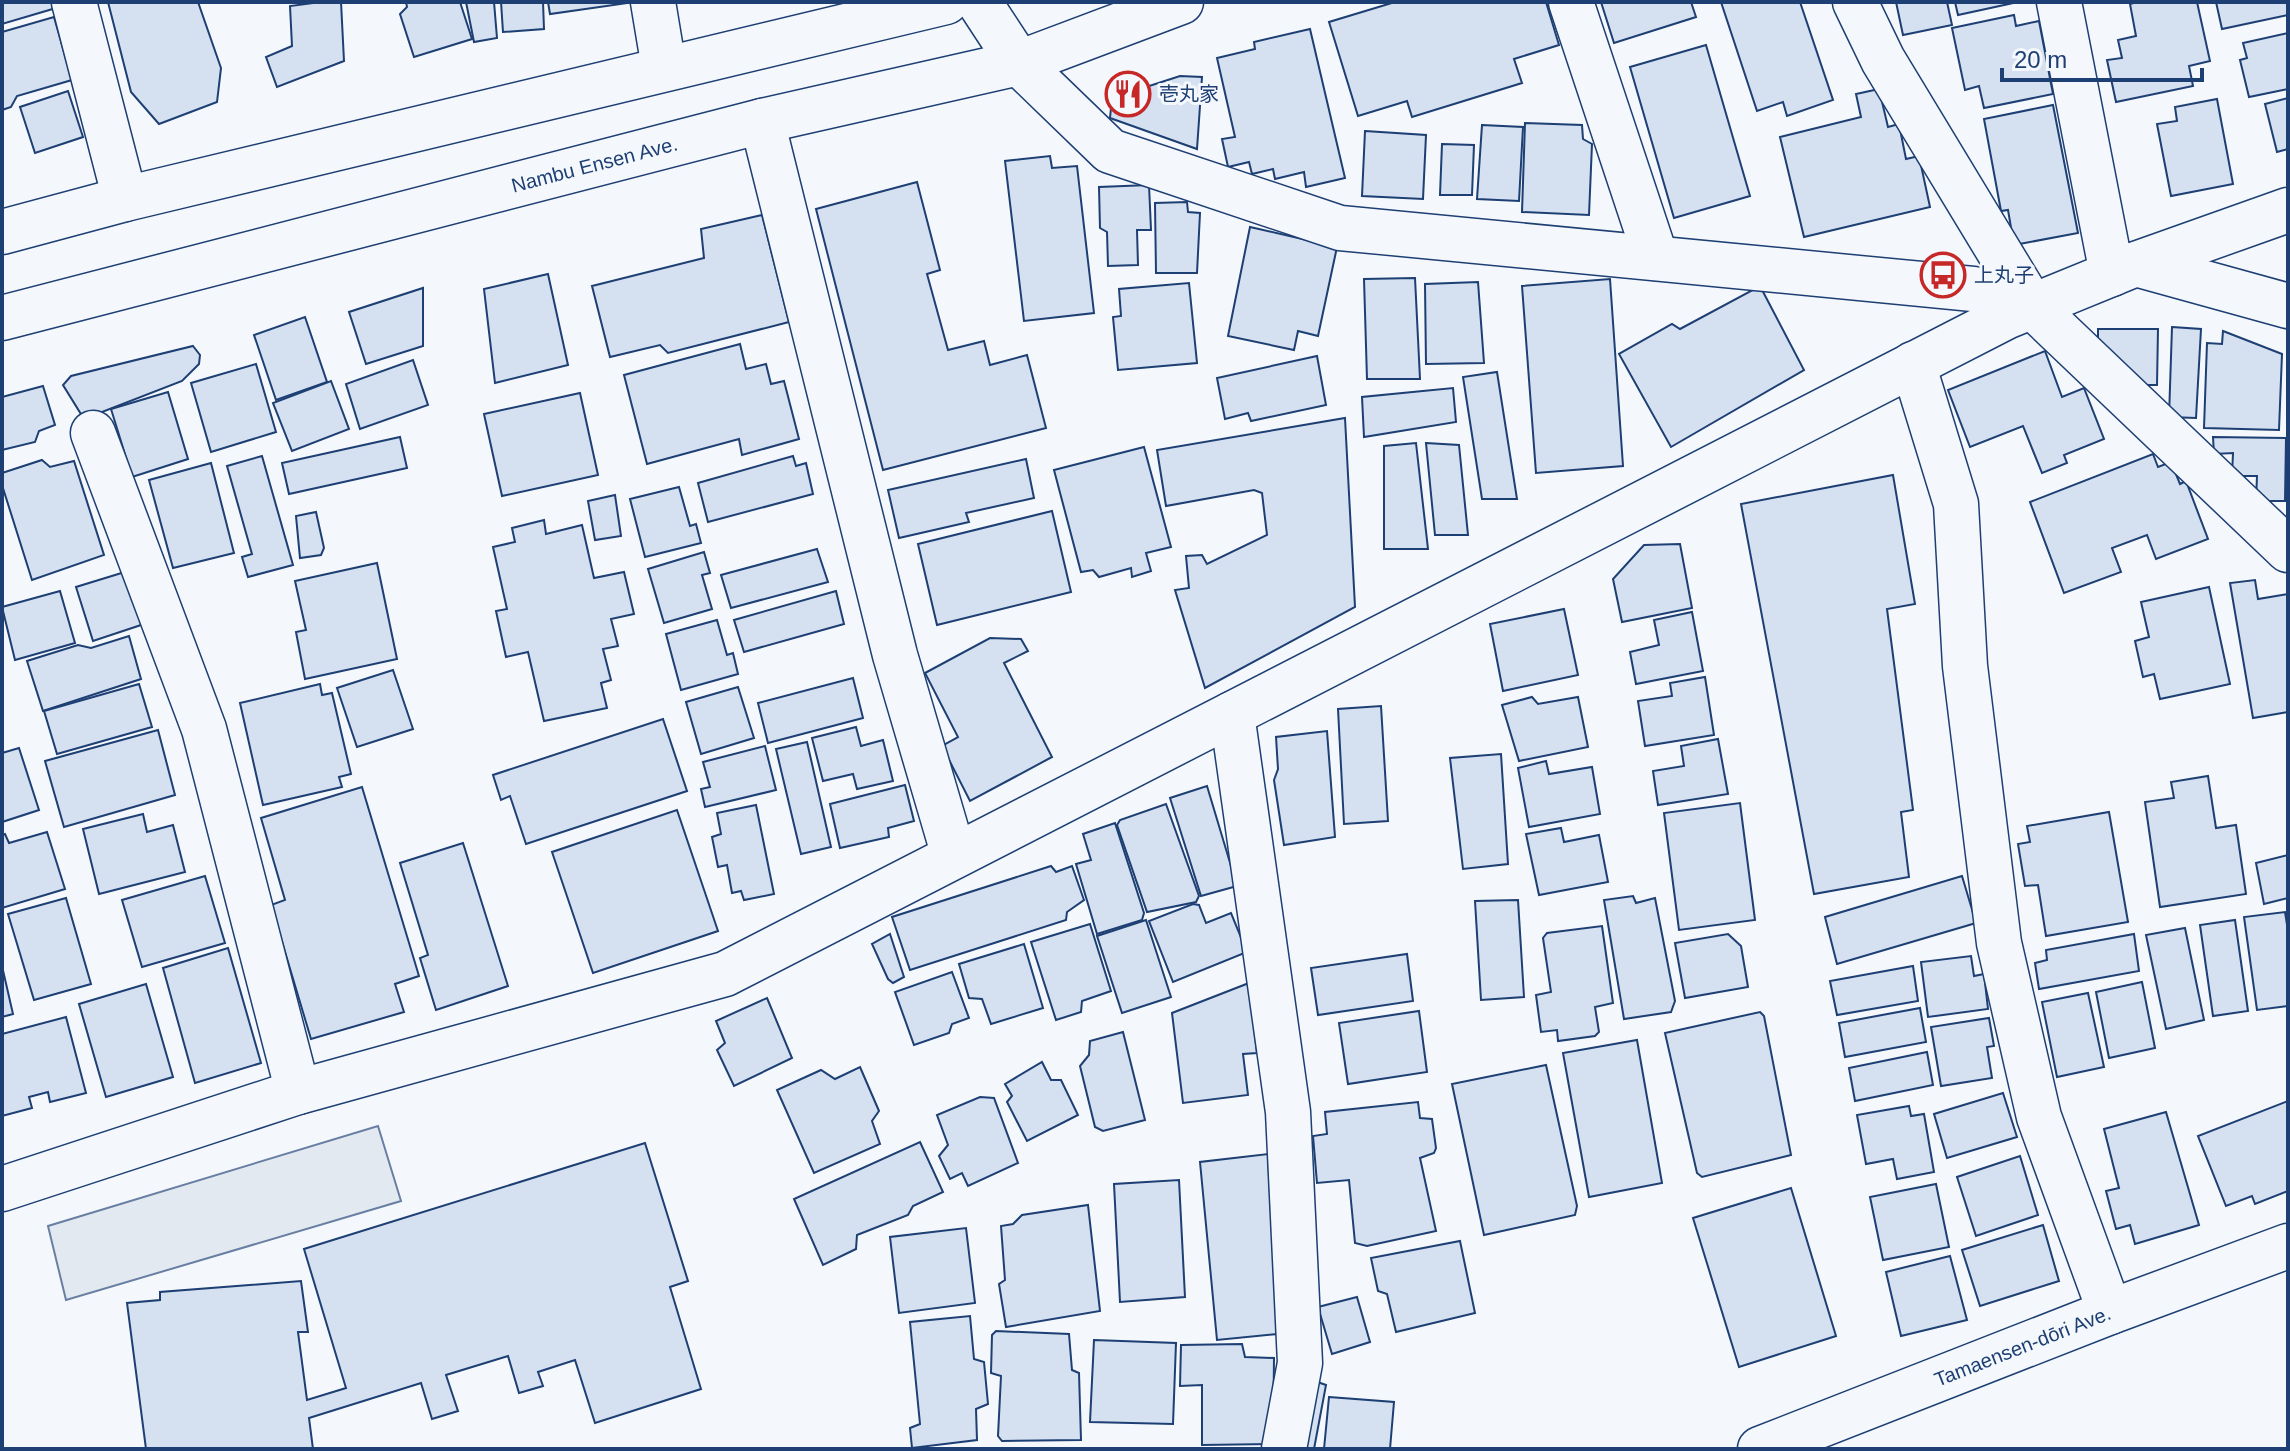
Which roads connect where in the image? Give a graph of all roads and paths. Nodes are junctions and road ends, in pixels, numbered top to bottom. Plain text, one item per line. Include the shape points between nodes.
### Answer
1 (74, 2) edge
2 (653, 2) edge
3 (946, 2) edge
4 (979, 2) edge
5 (1181, 2) edge
6 (1571, 2) edge
7 (1855, 2) edge
8 (2059, 2) edge
9 (1019, 63) junction
10 (664, 68) junction
11 (762, 121) junction
12 (125, 199) junction
13 (2288, 210) edge
14 (2, 232) edge
15 (1656, 258) junction
16 (2124, 269) junction
17 (2032, 306) junction
18 (2288, 306) edge
19 (2, 318) edge
20 (1913, 364) junction
21 (93, 433) dead end
22 (2288, 550) edge
23 (1232, 714) junction
24 (954, 856) junction
25 (298, 1092) junction
26 (2, 1189) edge
27 (2288, 1246) edge
28 (2110, 1312) junction
29 (1284, 1449) edge
30 (1760, 1449) edge

1 - 12 street
2 - 10 street
3 - 10 street
4 - 9 street
5 - 9 street, Nambu Ensen Ave.
6 - 15 street
7 - 17 street via 1883,60
8 - 16 street
9 - 11 street, Nambu Ensen Ave.
9 - 15 street via 1110,151 1340,228
10 - 12 street
11 - 19 street, Nambu Ensen Ave.
11 - 24 street via 895,655
12 - 14 street
13 - 16 street
15 - 17 street via 1973,289
16 - 17 street
16 - 18 street
17 - 20 street
17 - 22 street
20 - 23 street
20 - 28 street via 1956,504 1965,666 1999,943 2039,1117
21 - 25 street via 204,729
23 - 24 street
23 - 29 street via 1288,1112 1300,1363
24 - 25 street via 725,974
25 - 26 street
27 - 28 street, Tamaensen-dōri Ave.
28 - 30 street, Tamaensen-dōri Ave.

